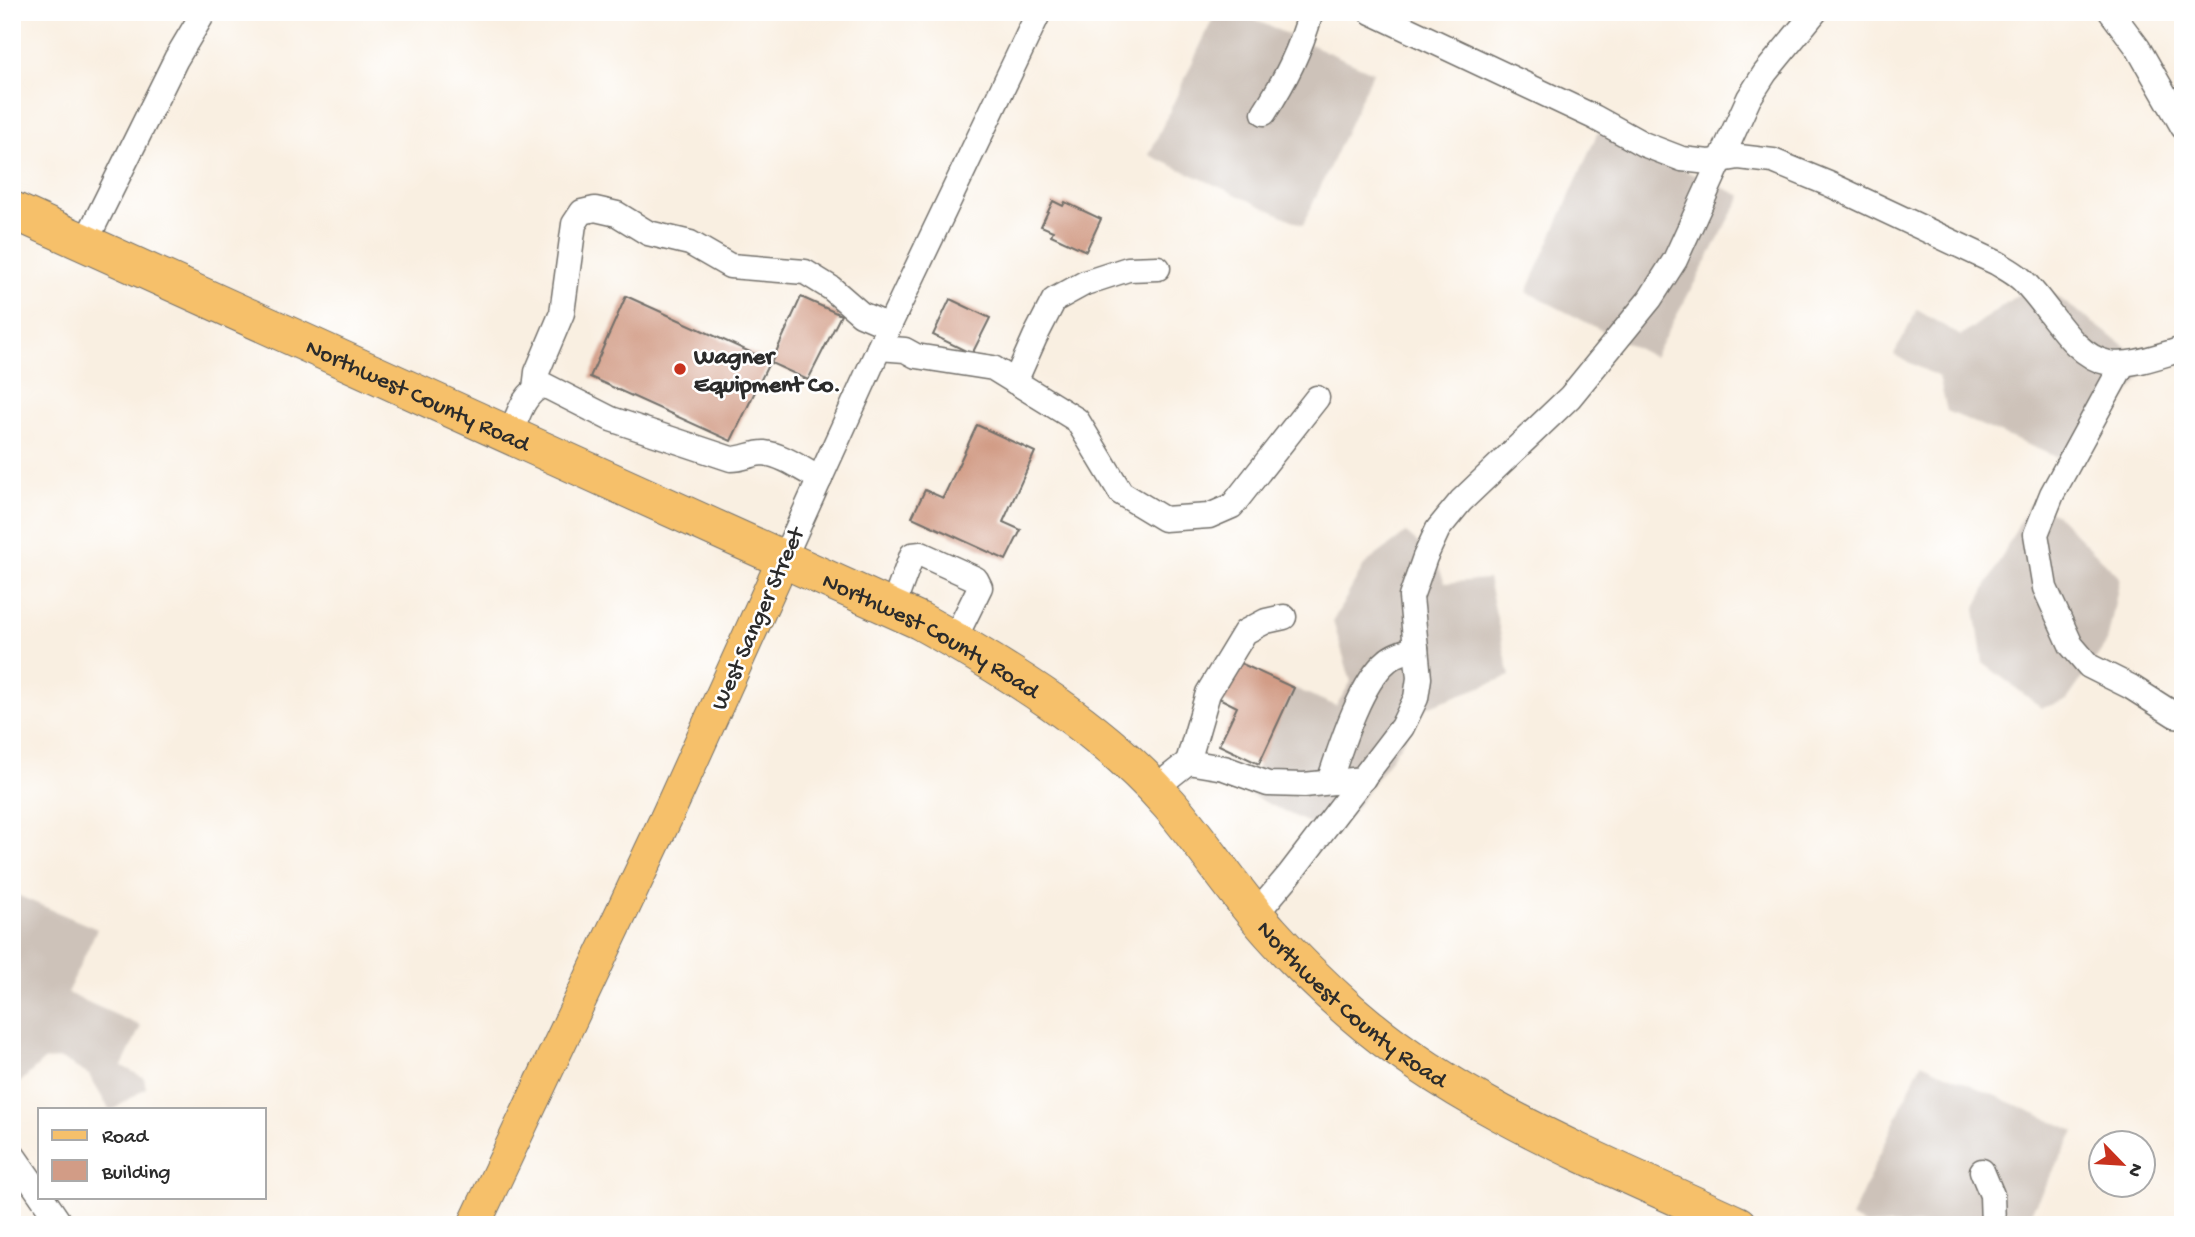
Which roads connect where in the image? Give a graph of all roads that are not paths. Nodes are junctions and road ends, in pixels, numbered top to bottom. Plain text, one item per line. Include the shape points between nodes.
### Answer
1 (204, 12) edge
2 (1038, 12) edge
3 (1311, 12) edge
4 (1371, 12) edge
5 (1815, 12) edge
6 (2111, 12) edge
7 (1264, 113) dead end
8 (2183, 127) edge
9 (1720, 160) junction
10 (12, 210) edge
11 (85, 243) junction
12 (1158, 268) dead end
13 (884, 337) junction
14 (2183, 349) edge
15 (2123, 364) junction
16 (1015, 382) junction
17 (535, 389) junction
18 (1317, 398) dead end
19 (510, 435) junction
20 (820, 479) junction
21 (783, 560) junction
22 (892, 609) junction
23 (1284, 617) dead end
24 (954, 640) junction
25 (1416, 648) junction
26 (2183, 716) edge
27 (1188, 762) junction
28 (1363, 779) junction
29 (1329, 782) junction
30 (1154, 789) junction
31 (1256, 914) junction
32 (12, 1154) edge
33 (1982, 1171) dead end
34 (38, 1191) edge
35 (43, 1198) edge
36 (61, 1225) edge
37 (474, 1225) edge
38 (1738, 1225) edge
39 (1993, 1225) edge

1 - 11 street
2 - 13 street, West Sanger Street
3 - 7 street via 1285,80
4 - 9 street via 1643,144 1682,159
5 - 9 street via 1754,90
6 - 8 street
9 - 15 street via 1773,161 1997,263 2020,278 2088,354
9 - 25 street via 1675,260 1650,299 1570,397 1438,529 1410,597
10 - 11 highway, Northwest County Road
11 - 19 highway, Northwest County Road
12 - 16 street via 1128,269 1085,283 1054,300
13 - 16 street via 916,356 993,368
13 - 17 street via 831,288 805,272 730,266 690,243 648,233 617,214 595,209 582,212 574,224 562,313 537,372
13 - 20 street, West Sanger Street
14 - 15 street
15 - 26 street via 2052,494 2036,534 2045,587 2071,645 2089,666
16 - 18 street via 1077,420 1121,493 1164,519 1209,516 1232,506
17 - 19 street via 525,400
17 - 20 street via 544,385 611,419 731,459 773,455
19 - 21 highway, Northwest County Road
20 - 21 street, West Sanger Street
21 - 22 highway, Northwest County Road
21 - 37 main road, West Sanger Street
22 - 24 highway, Northwest County Road
22 - 24 street via 912,555 921,554 976,579 980,587
23 - 27 street via 1245,632 1208,693
24 - 30 highway, Northwest County Road via 1022,681 1123,759
25 - 28 street via 1416,698 1402,727
25 - 29 street via 1387,660 1367,687
27 - 29 street via 1224,768 1268,784
27 - 30 street
28 - 29 street
28 - 31 street
30 - 31 highway, Northwest County Road
31 - 38 highway, Northwest County Road via 1352,1012 1419,1064 1538,1132
32 - 34 street
33 - 39 street via 1992,1195
35 - 36 street

